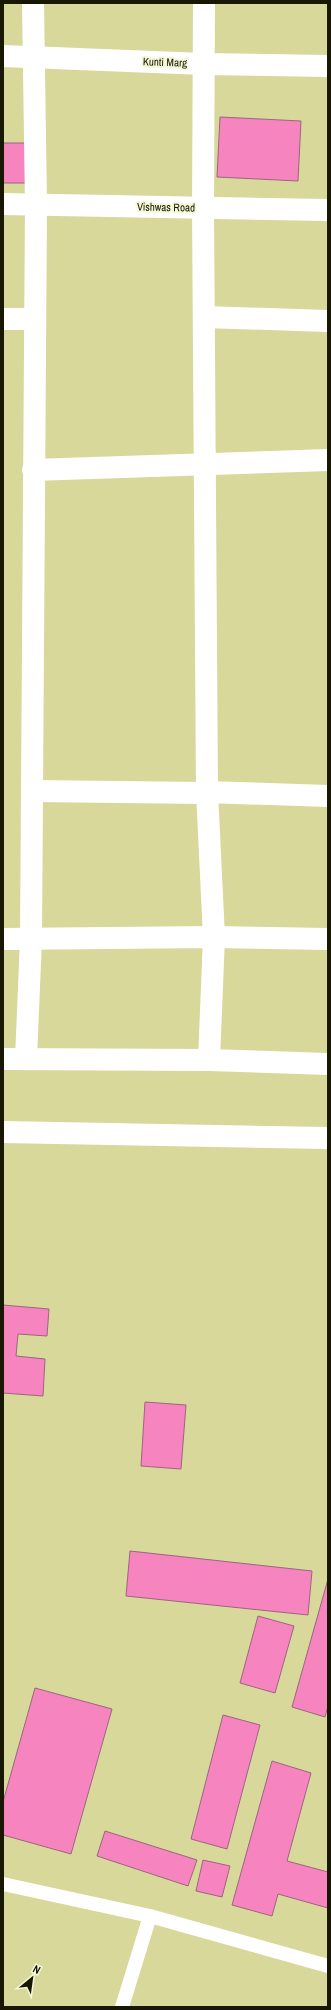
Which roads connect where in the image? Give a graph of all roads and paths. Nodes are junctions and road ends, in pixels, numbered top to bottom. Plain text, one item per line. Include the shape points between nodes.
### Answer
1 (33, 3) edge
2 (204, 3) edge
3 (3, 56) edge
4 (34, 57) junction
5 (204, 64) junction
6 (328, 66) edge
7 (3, 204) edge
8 (36, 205) junction
9 (203, 208) junction
10 (328, 210) edge
11 (204, 317) junction
12 (3, 319) edge
13 (35, 319) junction
14 (328, 321) edge
15 (328, 460) edge
16 (205, 463) junction
17 (33, 470) junction
18 (32, 791) junction
19 (207, 792) junction
20 (328, 796) edge
21 (214, 937) junction
22 (3, 939) edge
23 (31, 939) junction
24 (328, 939) edge
25 (3, 1059) edge
26 (26, 1059) junction
27 (209, 1060) junction
28 (328, 1064) edge
29 (3, 1132) edge
30 (328, 1138) edge
31 (3, 1884) edge
32 (150, 1916) junction
33 (328, 1966) edge
34 (122, 2007) edge

1 - 4 street
2 - 5 street
3 - 4 street, Kunti Marg
4 - 5 street, Kunti Marg
4 - 8 street
5 - 6 street, Kunti Marg
5 - 9 street
7 - 8 street, Vishwas Road
8 - 9 street, Vishwas Road
8 - 13 street
9 - 10 street, Vishwas Road
9 - 11 street
11 - 14 street
11 - 16 street
12 - 13 street
13 - 17 street
15 - 16 street
16 - 17 street
16 - 19 street
17 - 18 street
18 - 19 street
18 - 23 street
19 - 20 street
19 - 21 street
21 - 23 street
21 - 24 street
21 - 27 street
22 - 23 street
23 - 26 street
25 - 26 street
26 - 27 street
27 - 28 street
29 - 30 street
31 - 32 lane
32 - 33 lane
32 - 34 lane

